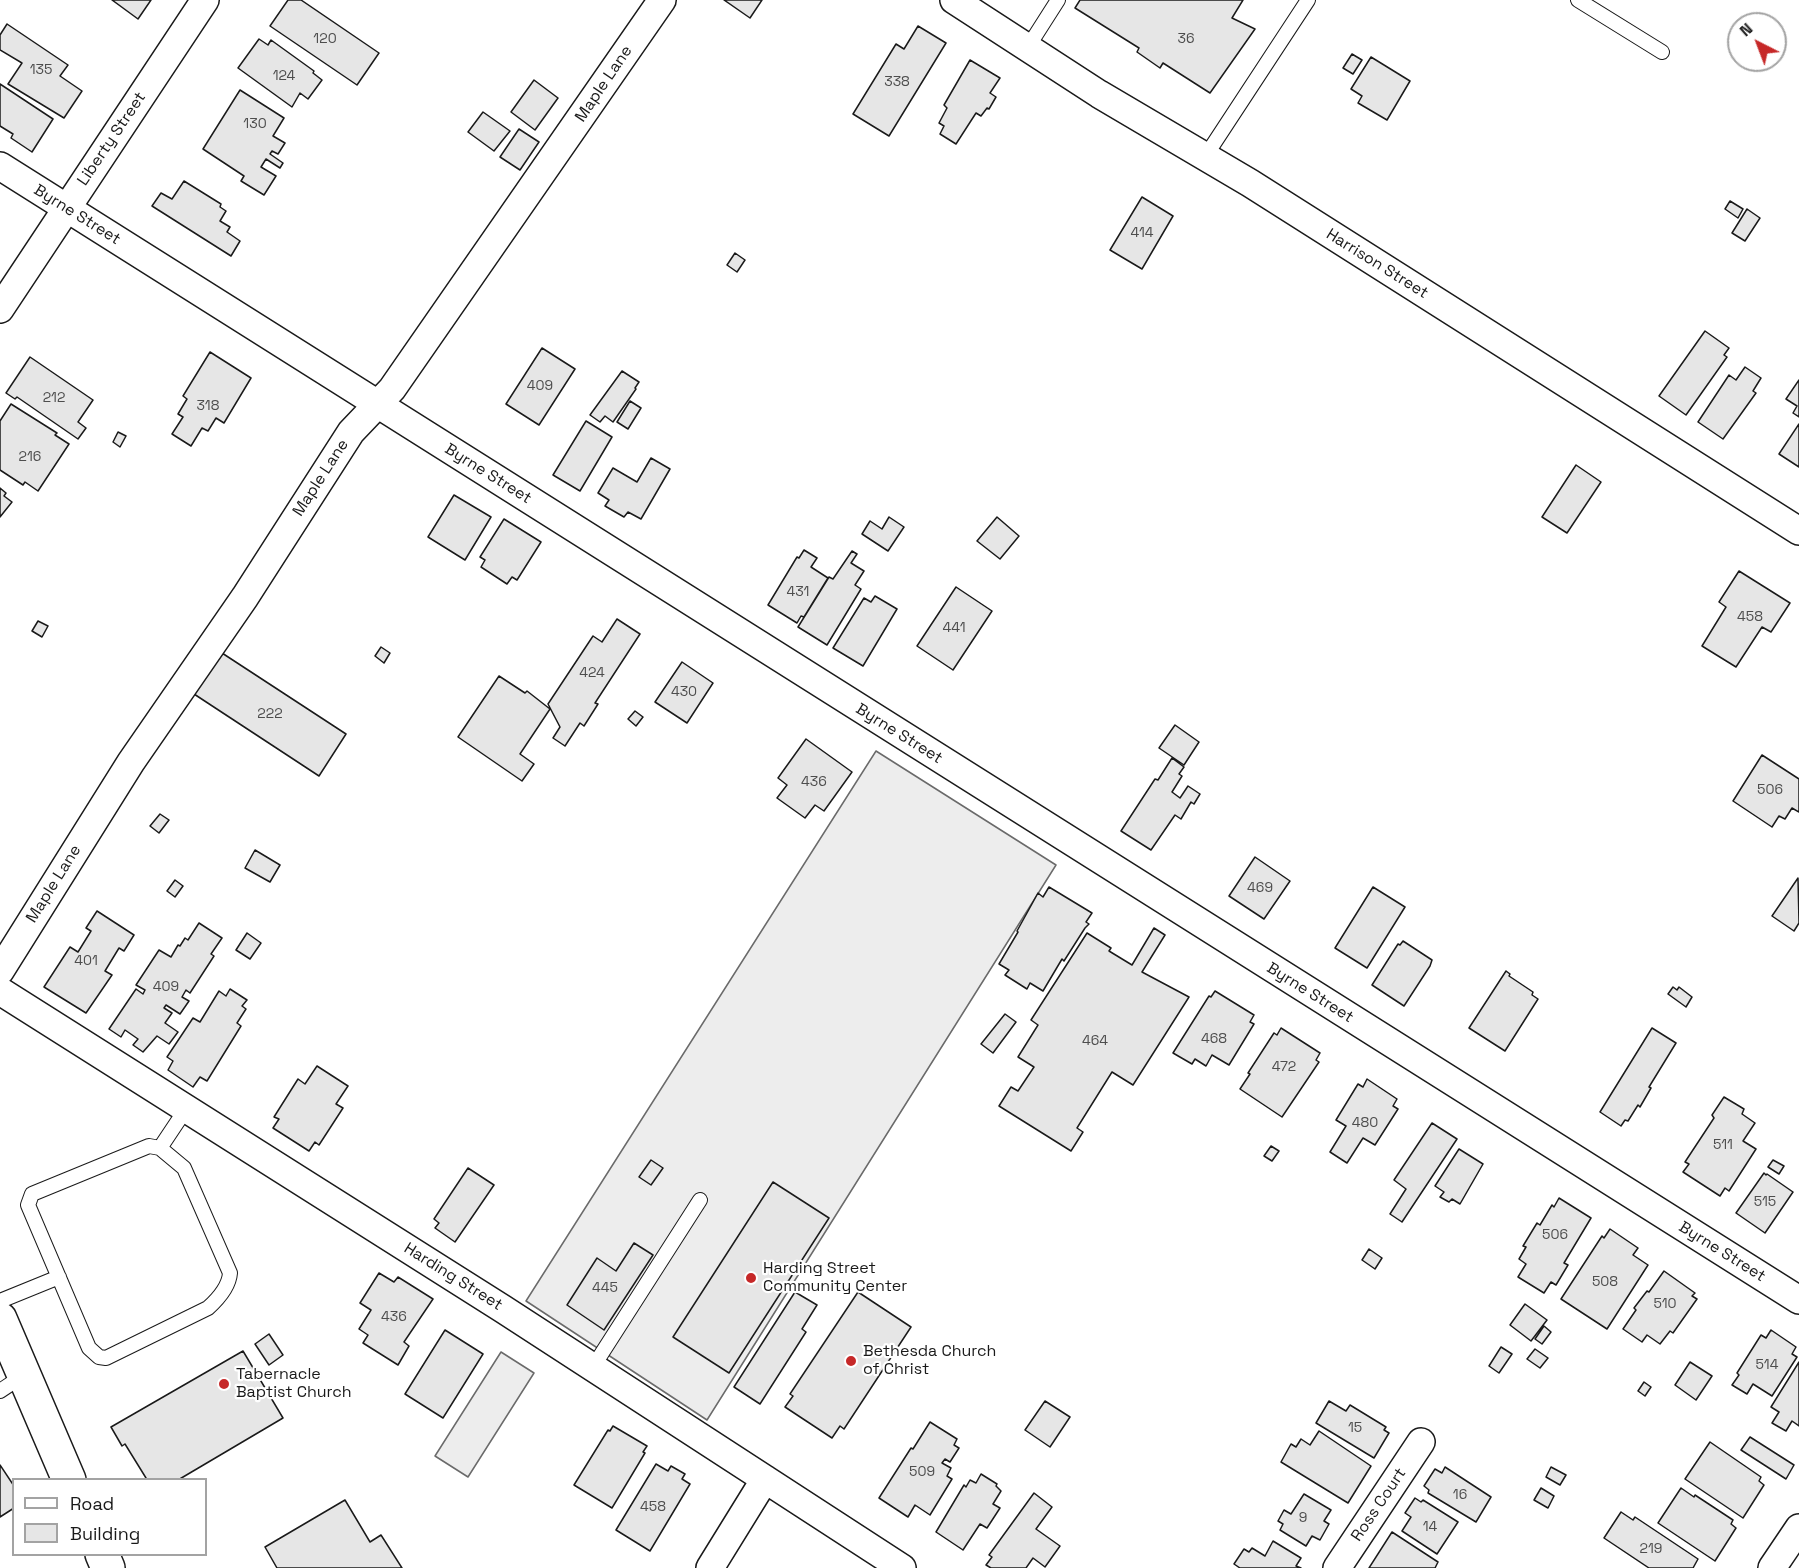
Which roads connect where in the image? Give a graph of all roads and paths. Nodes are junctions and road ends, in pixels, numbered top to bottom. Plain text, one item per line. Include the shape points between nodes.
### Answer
1 (205, 0) edge
2 (662, 0) edge
3 (1058, 0) edge
4 (1308, 0) edge
5 (1578, 0) edge
6 (970, 4) edge
7 (1028, 48) junction
8 (1662, 52) dead end
9 (1205, 157) junction
10 (0, 166) edge
11 (65, 208) junction
12 (0, 309) edge
13 (377, 404) junction
14 (1799, 531) edge
15 (0, 971) edge
16 (0, 991) edge
17 (186, 1109) junction
18 (160, 1148) junction
19 (700, 1200) dead end
20 (59, 1277) junction
21 (1799, 1300) edge
22 (0, 1301) edge
23 (0, 1319) edge
24 (593, 1367) junction
25 (12, 1383) edge
26 (1421, 1442) dead end
27 (68, 1478) edge
28 (765, 1479) junction
29 (1799, 1528) edge
30 (710, 1568) edge
31 (902, 1568) edge
32 (1337, 1568) edge
33 (1772, 1568) edge

1 - 11 street, Liberty Street
2 - 13 street, Maple Lane via 392,389
3 - 7 lane
4 - 9 lane
5 - 8 lane
6 - 7 street, Harrison Street
7 - 9 street, Harrison Street
9 - 14 street, Harrison Street
10 - 11 street, Byrne Street
11 - 12 street, Liberty Street
11 - 13 street, Byrne Street
13 - 15 street, Maple Lane via 351,432 131,762
13 - 21 street, Byrne Street
16 - 17 street, Harding Street
17 - 18 lane
17 - 24 street, Harding Street
18 - 20 lane via 148,1146 32,1194 28,1209
18 - 20 lane via 184,1168 230,1273 220,1295 208,1308 99,1358 89,1348
19 - 24 lane
20 - 22 lane
23 - 25 main road
24 - 28 street, Harding Street
25 - 27 main road
26 - 32 street, Ross Court
28 - 30 street
28 - 31 street, Harding Street
29 - 33 street

